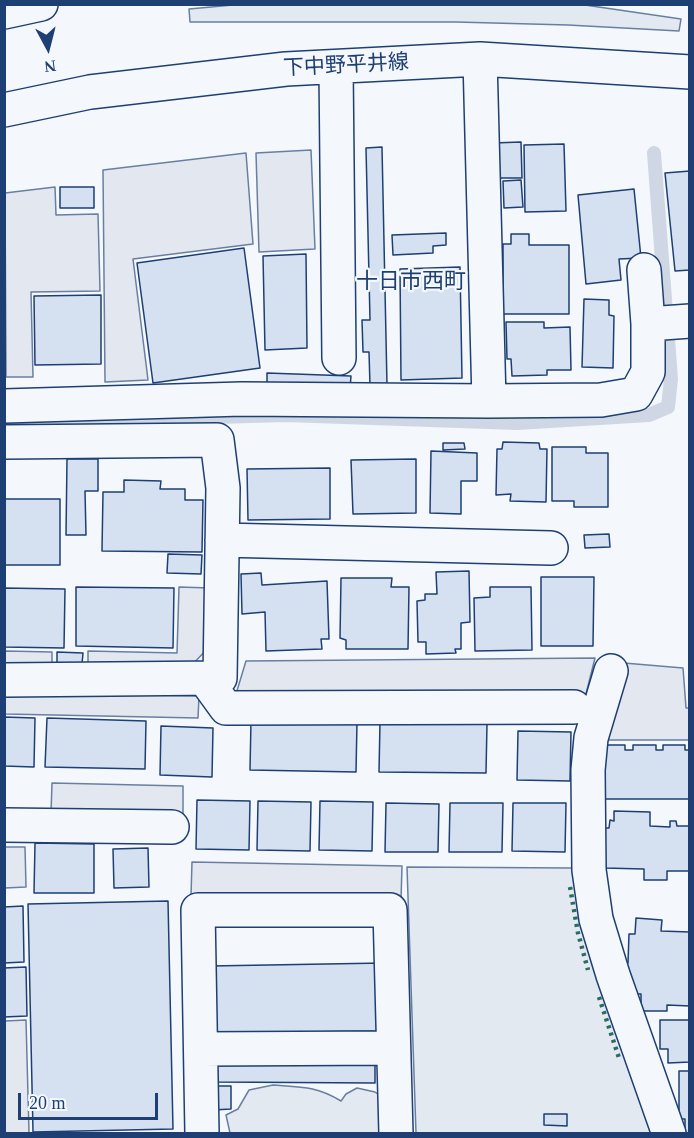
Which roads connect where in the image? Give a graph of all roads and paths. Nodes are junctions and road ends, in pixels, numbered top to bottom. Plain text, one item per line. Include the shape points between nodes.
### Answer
1 (41, 4) edge
2 (4, 12) edge
3 (480, 59) junction
4 (336, 66) junction
5 (690, 72) edge
6 (4, 110) edge
7 (644, 270) dead end
8 (668, 322) edge
9 (339, 358) dead end
10 (489, 401) junction
11 (4, 406) edge
12 (4, 442) edge
13 (222, 540) junction
14 (551, 548) dead end
15 (611, 671) dead end
16 (205, 679) junction
17 (4, 680) edge
18 (574, 707) dead end
19 (4, 825) edge
20 (172, 827) dead end
21 (201, 1048) junction
22 (393, 1048) junction
23 (202, 1134) edge
24 (396, 1134) edge
25 (669, 1134) edge

1 - 2 street
3 - 4 street, 下中野平井線
3 - 5 street, 下中野平井線
3 - 10 street
4 - 6 street, 下中野平井線 via 90,92
4 - 9 street
7 - 8 street
8 - 10 street via 636,394 601,400
10 - 11 street via 242,399
12 - 13 street via 217,440
13 - 14 street
13 - 16 street via 220,678
15 - 25 street via 591,738 589,870 596,919 612,975
16 - 17 street
16 - 18 street via 226,708
19 - 20 street
21 - 22 street
21 - 22 street via 198,910 390,910
21 - 23 street
22 - 24 street

